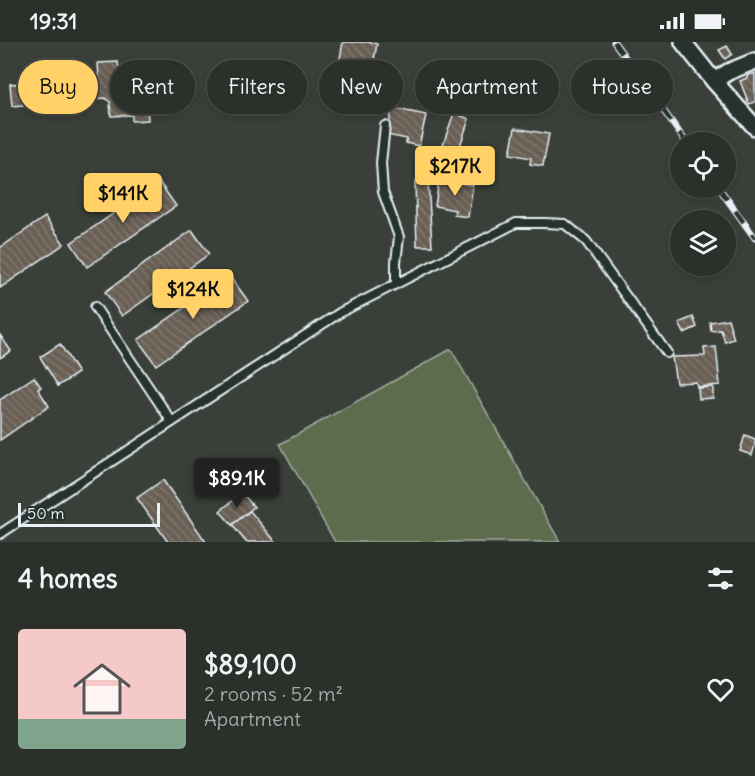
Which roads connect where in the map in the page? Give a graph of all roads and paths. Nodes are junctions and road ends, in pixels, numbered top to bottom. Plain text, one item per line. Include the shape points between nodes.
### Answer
1 (683, 42) edge
2 (755, 61) edge
3 (714, 81) junction
4 (385, 126) dead end
5 (755, 128) edge
6 (396, 283) junction
7 (95, 307) dead end
8 (668, 352) dead end
9 (172, 422) junction
10 (0, 534) edge

1 - 3 street
2 - 3 street
3 - 5 street
4 - 6 lane via 383,192 399,237
6 - 8 lane via 516,223 565,224 586,242
6 - 9 lane via 341,312
7 - 9 lane
9 - 10 lane

